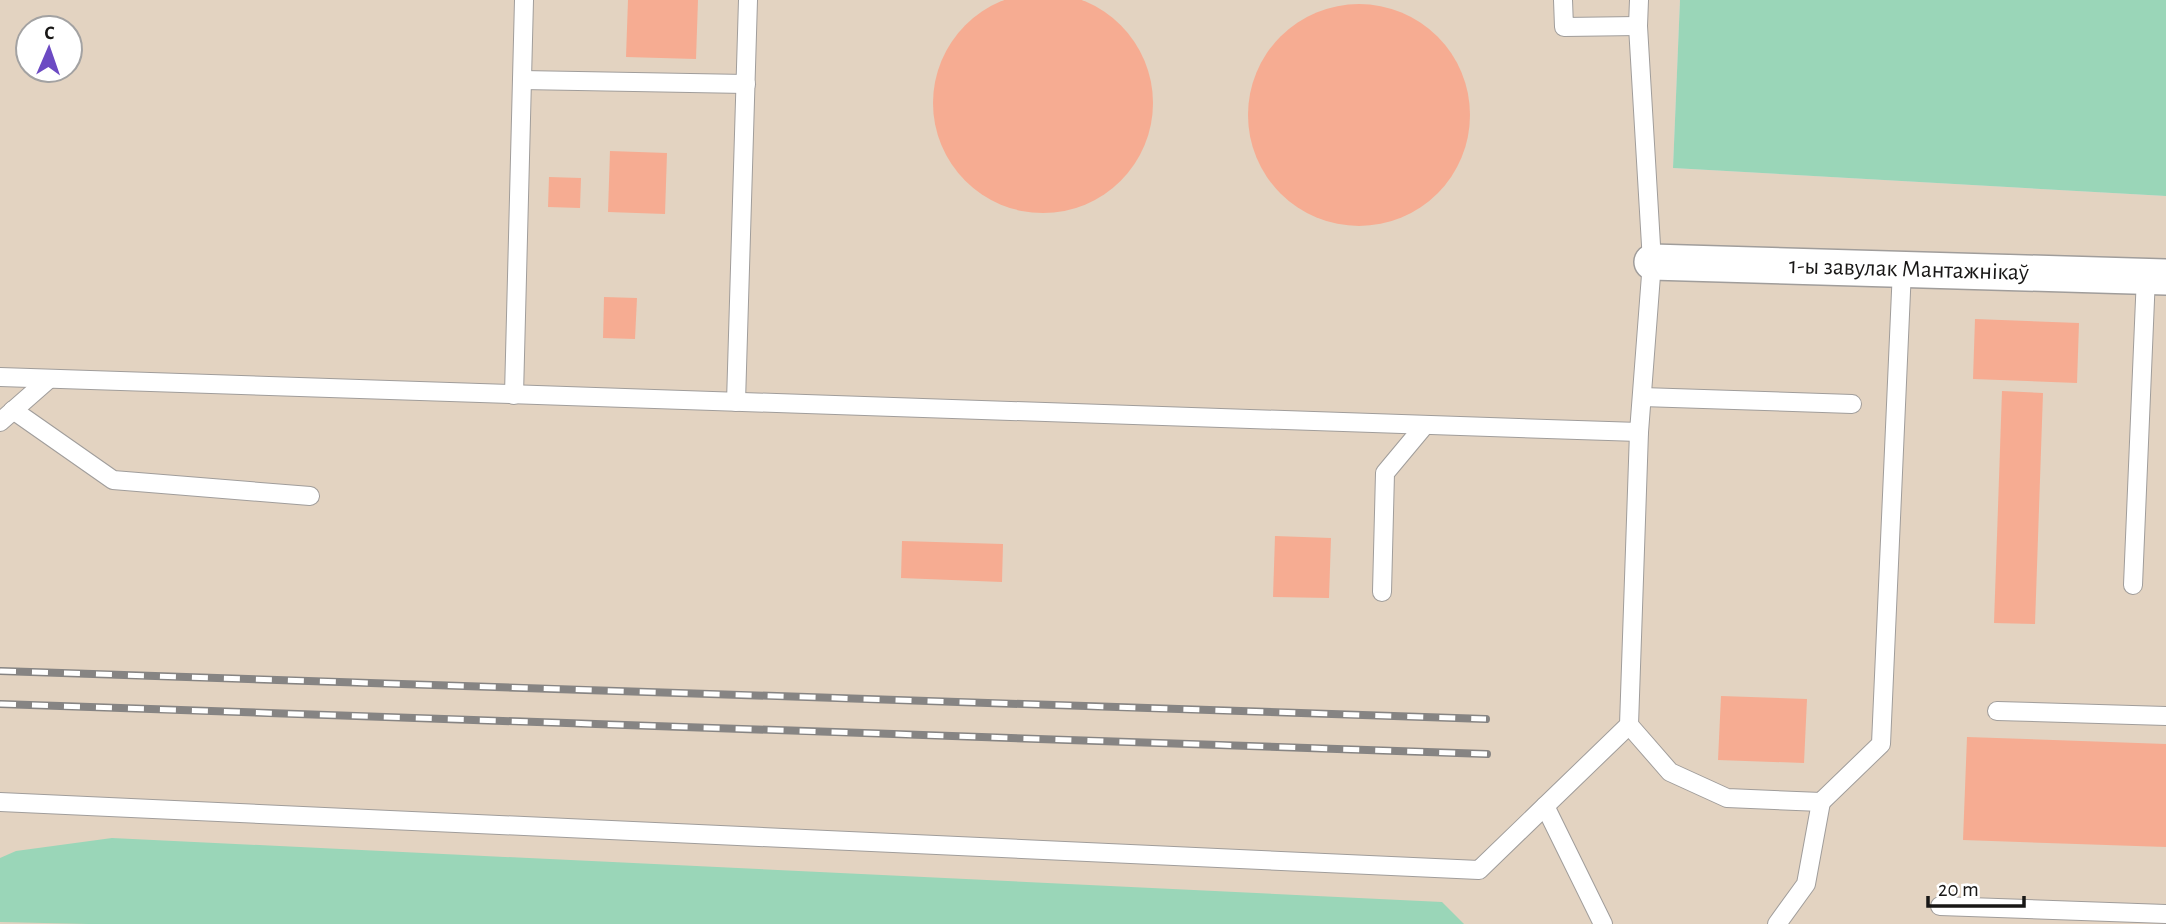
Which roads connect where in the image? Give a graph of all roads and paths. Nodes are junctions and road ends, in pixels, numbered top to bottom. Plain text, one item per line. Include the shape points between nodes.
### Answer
1 (524, 0) edge
2 (748, 0) edge
3 (1563, 0) edge
4 (1639, 0) edge
5 (1638, 26) junction
6 (522, 80) junction
7 (746, 84) junction
8 (1652, 262) junction
9 (1902, 269) junction
10 (2156, 276) edge
11 (0, 377) edge
12 (49, 379) junction
13 (514, 394) junction
14 (1642, 397) junction
15 (736, 402) junction
16 (1852, 404) dead end
17 (7, 416) edge
18 (1425, 425) junction
19 (1639, 432) junction
20 (310, 496) dead end
21 (2133, 585) dead end
22 (1382, 592) dead end
23 (1997, 711) dead end
24 (2166, 716) edge
25 (1629, 725) junction
26 (0, 802) edge
27 (1821, 802) junction
28 (1545, 806) junction
29 (1940, 906) dead end
30 (2166, 914) edge
31 (1603, 924) edge
32 (1777, 924) edge

1 - 6 lane
2 - 7 lane
3 - 5 lane via 1564,27
4 - 5 lane
5 - 8 lane
6 - 7 lane
6 - 13 lane
7 - 15 lane
8 - 9 street, 1-ы завулак Мантажнікаў
8 - 14 lane
9 - 10 street, 1-ы завулак Мантажнікаў
9 - 27 lane via 1881,744
10 - 21 lane
11 - 12 lane
12 - 13 lane
12 - 17 lane
13 - 15 lane
14 - 16 lane
14 - 19 lane
15 - 18 lane
17 - 20 lane via 113,480
18 - 19 lane
18 - 22 lane via 1385,473
19 - 25 lane
23 - 24 lane
25 - 27 lane via 1670,772 1727,798
25 - 28 lane
26 - 28 lane via 1479,870
27 - 32 lane via 1806,884
28 - 31 lane
29 - 30 lane

